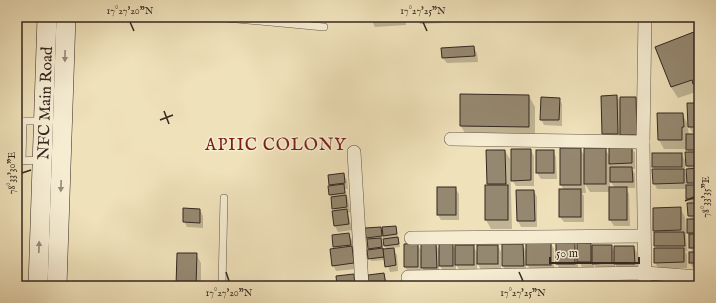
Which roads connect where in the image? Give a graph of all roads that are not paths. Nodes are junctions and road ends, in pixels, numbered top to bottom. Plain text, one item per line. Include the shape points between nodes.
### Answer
1 (47, 17) edge
2 (66, 17) edge
3 (214, 17) edge
4 (645, 17) edge
5 (324, 27) dead end
6 (44, 120) junction
7 (20, 121) edge
8 (451, 139) dead end
9 (643, 142) junction
10 (354, 152) dead end
11 (43, 160) junction
12 (20, 161) edge
13 (224, 198) dead end
14 (643, 236) junction
15 (411, 238) dead end
16 (699, 277) edge
17 (554, 280) edge
18 (645, 280) edge
19 (38, 286) edge
20 (57, 286) edge
21 (222, 286) edge
22 (362, 286) edge
23 (409, 286) edge

1 - 6 main road, NFC Main Road
2 -> 20 main road, NFC Main Road
3 - 5 lane
4 - 9 street
6 - 7 lane
6 - 11 main road, NFC Main Road
7 - 12 lane
8 - 9 street
9 - 14 street
10 - 22 street
11 - 12 lane
19 -> 11 main road, NFC Main Road
13 - 21 lane
14 - 15 street
14 - 18 street
16 - 18 street
17 - 18 street
17 - 23 street via 408,277

